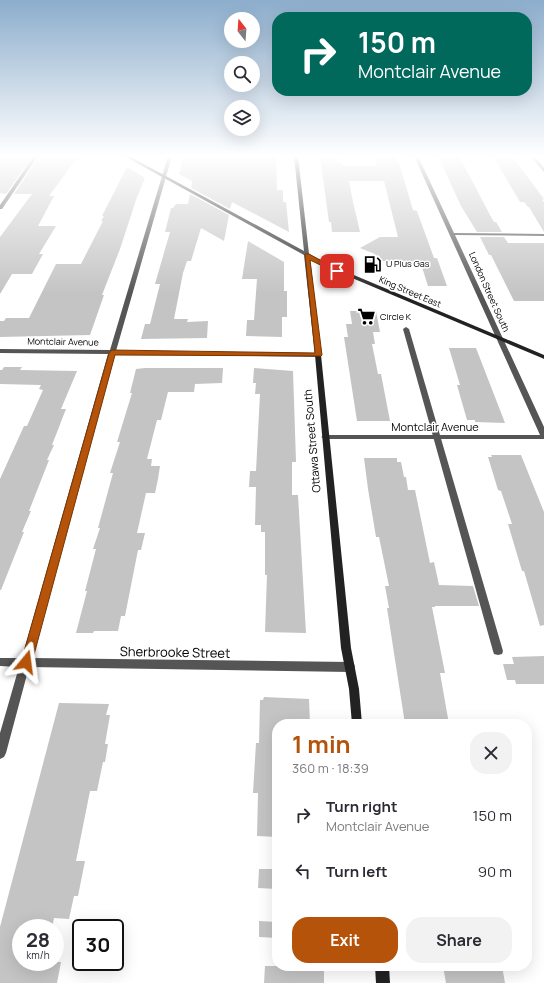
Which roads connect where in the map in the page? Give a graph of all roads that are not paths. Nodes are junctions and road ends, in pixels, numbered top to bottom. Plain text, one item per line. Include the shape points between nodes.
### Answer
1 (156, 202) edge
2 (208, 202) edge
3 (301, 202) edge
4 (438, 202) edge
5 (453, 234) junction
6 (544, 235) edge
7 (307, 256) junction
8 (406, 328) dead end
9 (500, 340) junction
10 (0, 351) edge
11 (112, 353) junction
12 (318, 355) junction
13 (544, 357) edge
14 (544, 436) edge
15 (325, 437) junction
16 (436, 438) junction
17 (498, 652) dead end
18 (0, 662) edge
19 (26, 662) junction
20 (350, 667) junction
21 (356, 719) edge
22 (0, 753) edge
23 (382, 971) edge
24 (383, 983) edge

1 - 11 street
2 - 7 main road, King Street East
3 - 7 main road, Ottawa Street South
4 - 5 street, London Street South
5 - 6 street
5 - 9 street, London Street South
7 - 9 main road, King Street East
7 - 12 main road, Ottawa Street South
8 - 16 street
9 - 13 main road, King Street East
9 - 14 street, London Street South
10 - 11 street, Montclair Avenue
11 - 12 street, Montclair Avenue
11 - 19 street
12 - 15 main road, Ottawa Street South
14 - 16 street, Montclair Avenue
15 - 16 street, Montclair Avenue
15 - 20 main road, Ottawa Street South
16 - 17 street
18 - 19 street, Sherbrooke Street
19 - 20 street, Sherbrooke Street
19 - 22 street
20 - 21 main road, Ottawa Street South
23 - 24 main road

